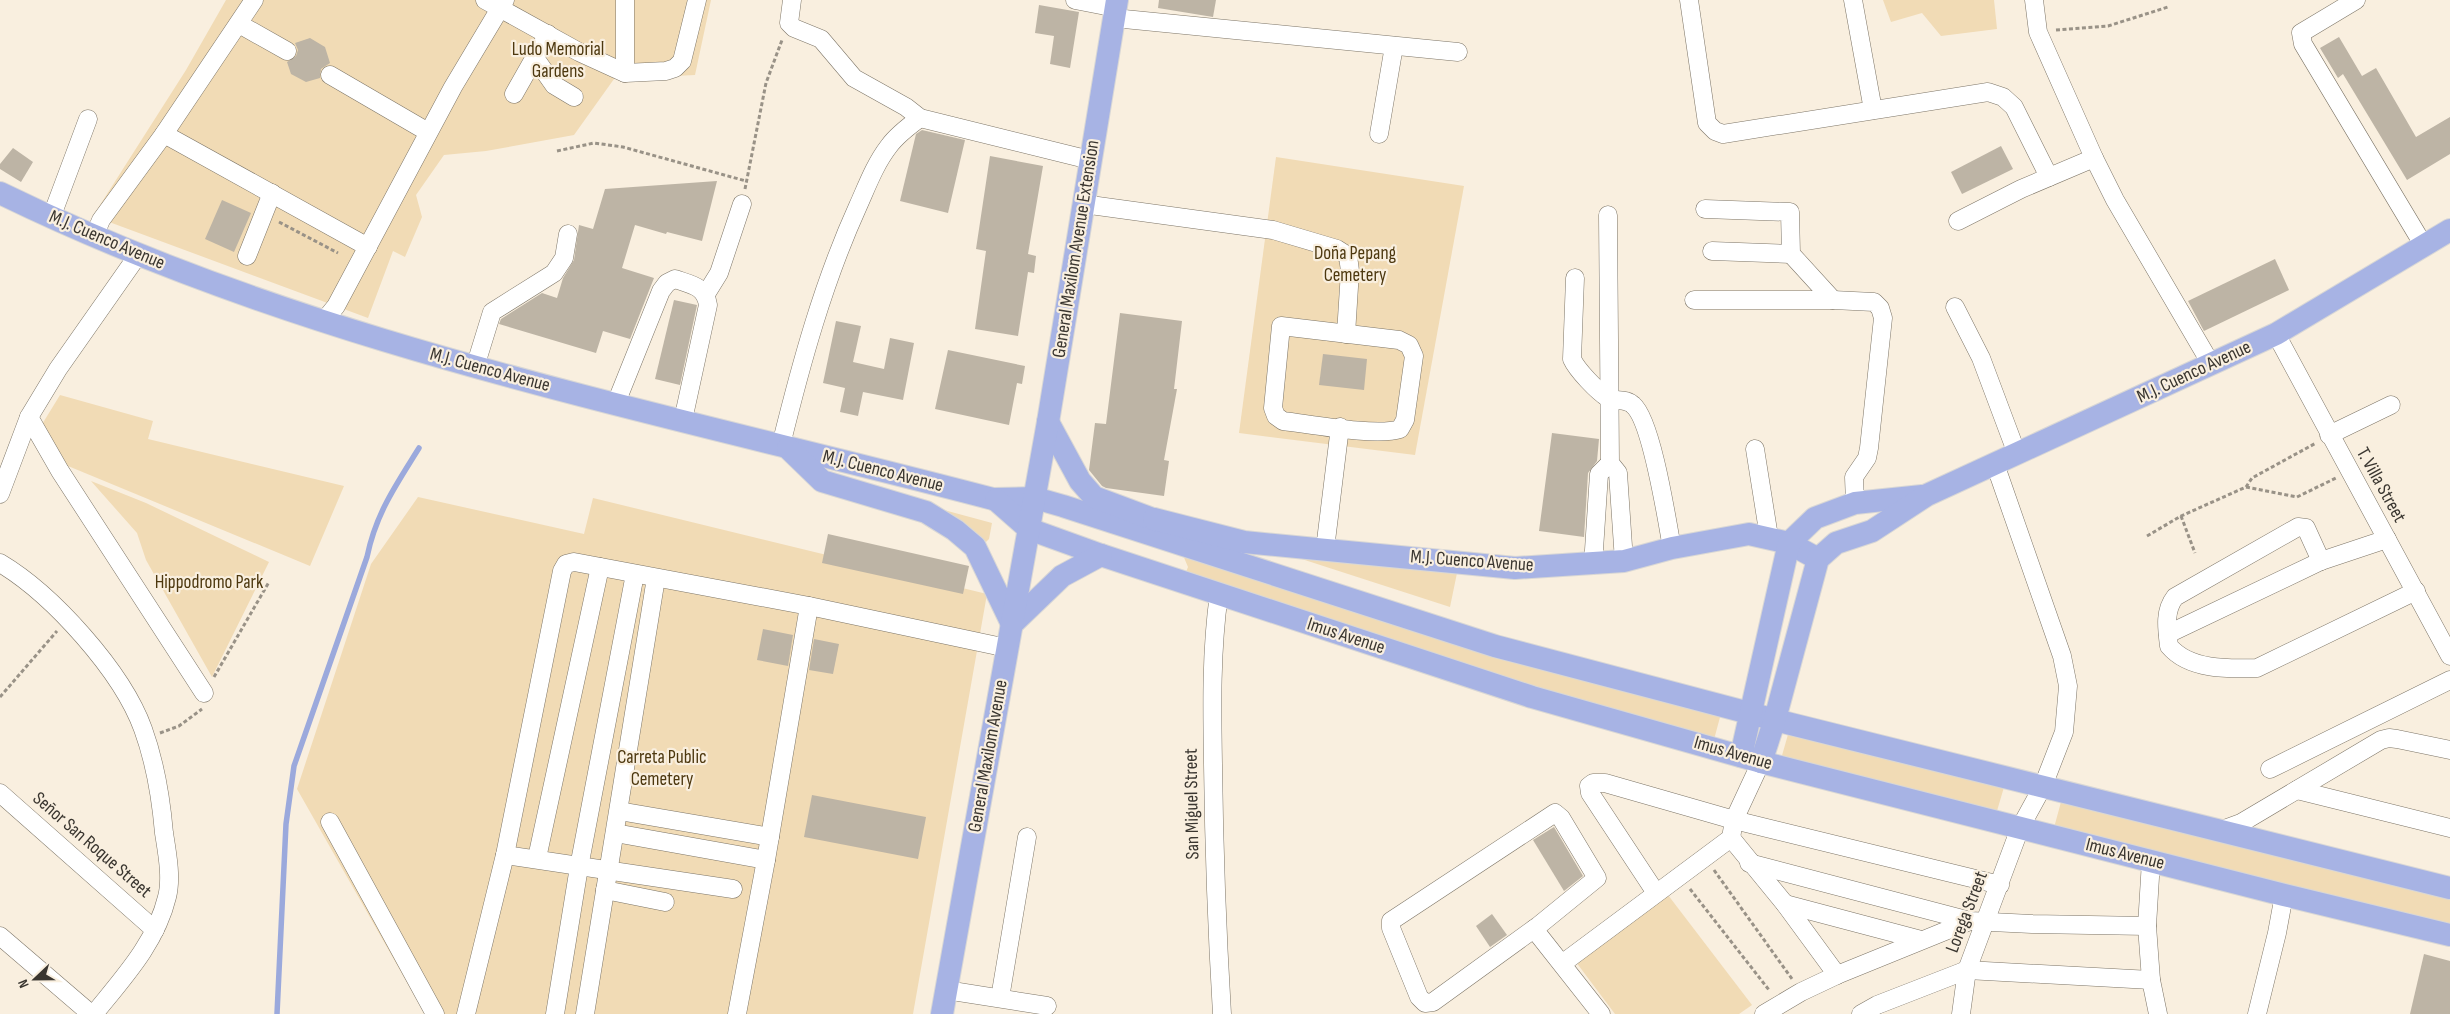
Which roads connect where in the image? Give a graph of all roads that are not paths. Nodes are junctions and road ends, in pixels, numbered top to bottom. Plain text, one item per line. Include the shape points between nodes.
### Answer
1 (254, 0) edge
2 (625, 0) edge
3 (697, 0) edge
4 (792, 0) edge
5 (1074, 0) edge
6 (1689, 0) edge
7 (1853, 0) edge
8 (2034, 0) edge
9 (2356, 0) edge
10 (497, 2) edge
11 (1116, 9) edge
12 (239, 24) junction
13 (548, 34) junction
14 (1394, 46) junction
15 (287, 51) dead end
16 (1458, 52) dead end
17 (535, 58) junction
18 (625, 73) junction
19 (330, 75) dead end
20 (514, 94) dead end
21 (574, 97) dead end
22 (1873, 110) junction
23 (920, 118) junction
24 (88, 119) dead end
25 (428, 132) junction
26 (164, 134) junction
27 (1379, 134) dead end
28 (2094, 158) junction
29 (1090, 160) junction
30 (2049, 176) junction
31 (0, 193) edge
32 (272, 194) junction
33 (742, 204) road end
34 (1083, 204) junction
35 (1705, 208) dead end
36 (1608, 215) dead end
37 (51, 218) junction
38 (1958, 221) dead end
39 (2450, 230) edge
40 (568, 234) dead end
41 (94, 237) junction
42 (2424, 246) junction
43 (368, 247) junction
44 (1712, 252) dead end
45 (1791, 254) junction
46 (138, 255) junction
47 (247, 256) dead end
48 (1575, 278) dead end
49 (706, 294) junction
50 (1694, 300) dead end
51 (1833, 300) junction
52 (1955, 307) dead end
53 (323, 322) junction
54 (1346, 334) junction
55 (2276, 334) junction
56 (2211, 364) junction
57 (475, 367) junction
58 (1609, 398) junction
59 (616, 403) junction
60 (2391, 405) dead end
61 (29, 417) junction
62 (683, 420) junction
63 (1048, 422) junction
64 (1340, 427) junction
65 (2329, 435) junction
66 (784, 446) junction
67 (1755, 449) dead end
68 (2017, 454) junction
69 (1610, 463) junction
70 (1994, 464) junction
71 (0, 494) edge
72 (1927, 495) junction
73 (1035, 498) junction
74 (996, 500) junction
75 (1855, 503) junction
76 (1154, 519) junction
77 (1029, 528) junction
78 (2387, 539) junction
79 (1779, 540) junction
80 (1177, 541) junction
81 (1672, 548) junction
82 (1325, 549) junction
83 (1101, 556) junction
84 (1818, 559) junction
85 (1624, 561) junction
86 (2321, 561) junction
87 (0, 562) edge
88 (1593, 565) junction
89 (600, 567) junction
90 (636, 574) junction
91 (656, 578) junction
92 (2416, 591) junction
93 (1219, 594) junction
94 (808, 606) junction
95 (1012, 624) junction
96 (2168, 634) junction
97 (1007, 648) junction
98 (2450, 656) edge
99 (2450, 680) edge
100 (204, 693) road end
101 (1752, 713) junction
102 (1775, 719) junction
103 (2450, 750) edge
104 (1751, 759) junction
105 (2270, 769) dead end
106 (2043, 786) junction
107 (2298, 790) junction
108 (0, 793) edge
109 (619, 811) junction
110 (1734, 820) junction
111 (330, 822) dead end
112 (2020, 828) junction
113 (2450, 828) edge
114 (2222, 830) junction
115 (615, 833) junction
116 (770, 837) junction
117 (1027, 837) dead end
118 (1731, 838) junction
119 (505, 855) junction
120 (537, 858) junction
121 (766, 860) junction
122 (2151, 860) junction
123 (1749, 863) junction
124 (579, 867) junction
125 (608, 870) junction
126 (2000, 885) junction
127 (2450, 888) edge
128 (732, 889) dead end
129 (605, 890) junction
130 (1656, 893) junction
131 (2284, 895) junction
132 (665, 902) dead end
133 (1785, 904) junction
134 (1977, 921) junction
135 (2147, 926) junction
136 (1534, 929) junction
137 (156, 930) junction
138 (2450, 935) edge
139 (0, 936) edge
140 (1921, 940) junction
141 (1563, 963) junction
142 (1967, 970) junction
143 (1837, 975) junction
144 (2151, 980) junction
145 (946, 990) junction
146 (1000, 998) junction
147 (1047, 1006) dead end
148 (92, 1014) edge
149 (435, 1014) edge
150 (466, 1014) edge
151 (555, 1014) edge
152 (585, 1014) edge
153 (737, 1014) edge
154 (942, 1014) edge
155 (1222, 1014) edge
156 (1601, 1014) edge
157 (1764, 1014) edge
158 (1861, 1014) edge
159 (1961, 1014) edge
160 (2158, 1014) edge
161 (2257, 1014) edge

1 - 12 street
2 - 18 street
3 - 18 street via 682,61 666,71
4 - 23 street via 789,23 822,39 854,78
5 - 11 street
6 - 22 street via 1707,123 1715,131 1723,134
7 - 22 street
8 - 28 street via 2038,32
9 - 42 street via 2301,33 2303,44
10 - 13 street
10 - 25 street
11 - 14 street
11 - 29 main road, General Maxilom Avenue Extension
12 - 15 street
12 - 26 street
13 - 17 street
13 - 18 street
14 - 16 street
14 - 27 street
17 - 20 street
17 - 21 street via 554,85
19 - 25 street
22 - 30 street via 1988,92 2003,97 2014,107
23 - 29 street
23 - 66 street via 890,145 877,162 849,225 796,383
24 - 37 street
25 - 43 street
26 - 32 street
26 - 41 street via 101,220
28 - 30 street
28 - 56 street
29 - 34 main road, General Maxilom Avenue Extension
30 - 38 street
31 - 37 main road, M.J. Cuenco Avenue
32 - 43 street
32 - 47 street
33 - 49 street via 719,273
34 - 54 street via 1273,230 1337,249 1348,256 1350,271
34 - 63 main road, General Maxilom Avenue Extension
35 - 45 street via 1790,212
36 - 58 street
37 - 41 main road, M.J. Cuenco Avenue
39 - 42 main road, M.J. Cuenco Avenue
40 - 57 street via 564,258 554,273 492,312
41 - 46 main road, M.J. Cuenco Avenue
42 - 55 main road, M.J. Cuenco Avenue
43 - 53 street via 336,306
44 - 45 street
45 - 51 street
46 - 53 main road, M.J. Cuenco Avenue
46 - 61 street via 58,369
48 - 58 street via 1572,359 1578,370
49 - 59 street via 700,288 675,279 667,283
49 - 62 street via 708,305
50 - 51 street
51 - 75 street via 1874,302 1883,318 1869,448 1867,458 1854,477
52 - 68 street via 1981,358
53 - 57 main road, M.J. Cuenco Avenue
54 - 64 street via 1399,340 1409,345 1414,356 1405,420 1400,429 1390,432
54 - 64 street via 1281,326 1273,408 1282,421
55 - 56 main road, M.J. Cuenco Avenue
55 - 65 street, T. Villa Street
56 - 68 main road, M.J. Cuenco Avenue
57 - 59 main road, M.J. Cuenco Avenue
58 - 69 street
58 - 81 street via 1624,400 1641,415 1662,488
59 - 62 main road, M.J. Cuenco Avenue
60 - 65 street
61 - 71 street
61 - 100 street via 60,471
62 - 66 main road, M.J. Cuenco Avenue
63 - 73 main road, General Maxilom Avenue Extension
63 - 76 main road via 1080,482 1094,497
64 - 82 street
65 - 78 street, T. Villa Street
66 - 74 main road, M.J. Cuenco Avenue
66 - 95 main road via 822,480 926,512 955,530 974,547
67 - 79 street
68 - 70 main road, M.J. Cuenco Avenue
69 - 85 street via 1618,473
69 - 88 street via 1599,474
70 - 72 main road, M.J. Cuenco Avenue
70 - 106 street, Lorega Street via 2062,656 2068,686 2064,732
72 - 75 main road, M.J. Cuenco Avenue
72 - 84 main road, M.J. Cuenco Avenue via 1872,530 1836,543
73 - 74 main road, M.J. Cuenco Avenue
73 - 77 main road, General Maxilom Avenue
73 - 80 main road, Imus Avenue
74 - 77 main road, M.J. Cuenco Avenue
75 - 79 main road, M.J. Cuenco Avenue via 1815,518
76 - 80 main road via 1167,527
76 - 82 main road, M.J. Cuenco Avenue via 1244,542
77 - 83 main road, Imus Avenue
77 - 95 main road, General Maxilom Avenue
78 - 86 street
78 - 92 street, T. Villa Street
79 - 81 main road, M.J. Cuenco Avenue via 1749,534
79 - 84 main road, M.J. Cuenco Avenue
79 - 101 main road
80 - 101 main road, Imus Avenue via 1495,646
81 - 85 main road, M.J. Cuenco Avenue
82 - 88 main road, M.J. Cuenco Avenue via 1515,568
83 - 93 main road, Imus Avenue
83 - 95 main road via 1062,576
84 - 102 main road
85 - 88 main road, M.J. Cuenco Avenue
86 - 96 street
86 - 96 street via 2306,528 2298,527 2175,597 2167,613
87 - 137 street via 19,574 68,619 114,675 143,728 160,792 167,856 168,896
89 - 90 street
89 - 119 street via 574,562 566,564 562,571
89 - 120 street
90 - 91 street
90 - 124 street
91 - 94 street
91 - 109 street
92 - 96 street via 2257,668 2231,669 2184,658 2169,646
92 - 98 street, T. Villa Street
93 - 104 main road, Imus Avenue via 1532,697
93 - 155 street, San Miguel Street via 1212,677 1214,870
94 - 97 street
94 - 116 street
95 - 97 main road, General Maxilom Avenue
97 - 145 main road, General Maxilom Avenue
99 - 105 street
101 - 102 main road, Imus Avenue
101 - 104 main road
102 - 104 main road
102 - 106 main road, Imus Avenue
103 - 107 street via 2389,738
104 - 110 street via 1747,789
104 - 112 main road, Imus Avenue
106 - 112 street, Lorega Street
106 - 114 main road, Imus Avenue
107 - 113 street
107 - 114 street via 2241,823
108 - 137 street, Señor San Roque Street
109 - 115 street
109 - 116 street
110 - 118 street
110 - 126 street
110 - 130 street via 1605,784 1589,786 1590,793
111 - 149 street
112 - 122 main road, Imus Avenue
112 - 126 street, Lorega Street
114 - 127 main road, Imus Avenue
115 - 121 street
115 - 125 street
116 - 121 street
117 - 146 street
118 - 123 street
118 - 130 street
119 - 120 street
119 - 150 street
120 - 124 street
121 - 153 street
122 - 131 main road, Imus Avenue
122 - 135 street
123 - 133 street
123 - 134 street
124 - 125 street
124 - 151 street
125 - 128 street
125 - 129 street
126 - 134 street, Lorega Street
129 - 132 street
129 - 152 street
130 - 141 street
131 - 138 main road, Imus Avenue
131 - 161 street via 2278,933
133 - 140 street
133 - 143 street
134 - 135 street
134 - 140 street
134 - 142 street, Lorega Street
135 - 144 street
136 - 136 street via 1433,1002 1425,1003 1419,997 1391,921 1555,813 1597,878
136 - 141 street
137 - 148 street via 143,952
139 - 148 street
140 - 143 street
141 - 156 street
142 - 144 street
142 - 158 street via 1885,1001
142 - 159 street, Lorega Street
143 - 157 street
144 - 160 street
145 - 146 street
145 - 154 main road, General Maxilom Avenue
146 - 147 street

